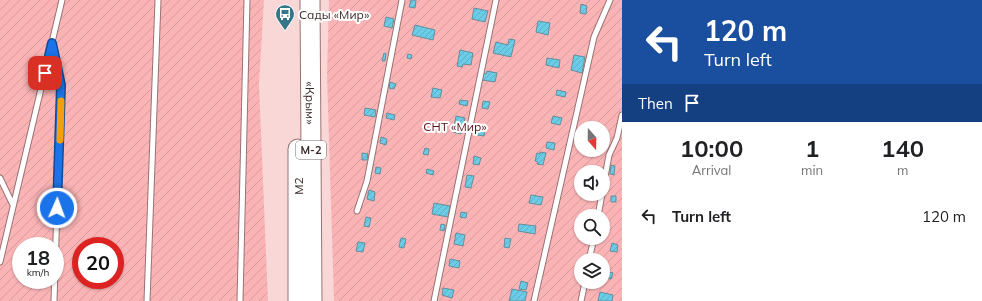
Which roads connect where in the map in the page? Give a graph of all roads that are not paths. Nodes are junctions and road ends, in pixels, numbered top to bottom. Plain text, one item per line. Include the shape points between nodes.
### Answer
1 (62, 0) edge
2 (158, 0) edge
3 (247, 0) edge
4 (299, 0) edge
5 (310, 0) edge
6 (402, 0) edge
7 (496, 0) edge
8 (610, 0) edge
9 (52, 43) junction
10 (622, 115) edge
11 (607, 165) edge
12 (0, 178) edge
13 (13, 205) junction
14 (357, 211) dead end
15 (0, 262) edge
16 (584, 289) edge
17 (54, 301) edge
18 (147, 301) edge
19 (240, 301) edge
20 (298, 301) edge
21 (312, 301) edge
22 (434, 301) edge
23 (534, 301) edge
24 (581, 301) edge

1 - 9 lane
2 - 18 lane
3 - 19 lane
4 - 20 highway, М2
5 - 21 highway, «Крым» / М-2
6 - 14 lane via 367,181
7 - 22 lane
8 - 23 lane via 594,37
9 - 13 lane
9 - 17 lane via 61,85
10 - 11 lane
12 - 13 lane
13 - 15 lane
16 - 24 lane

